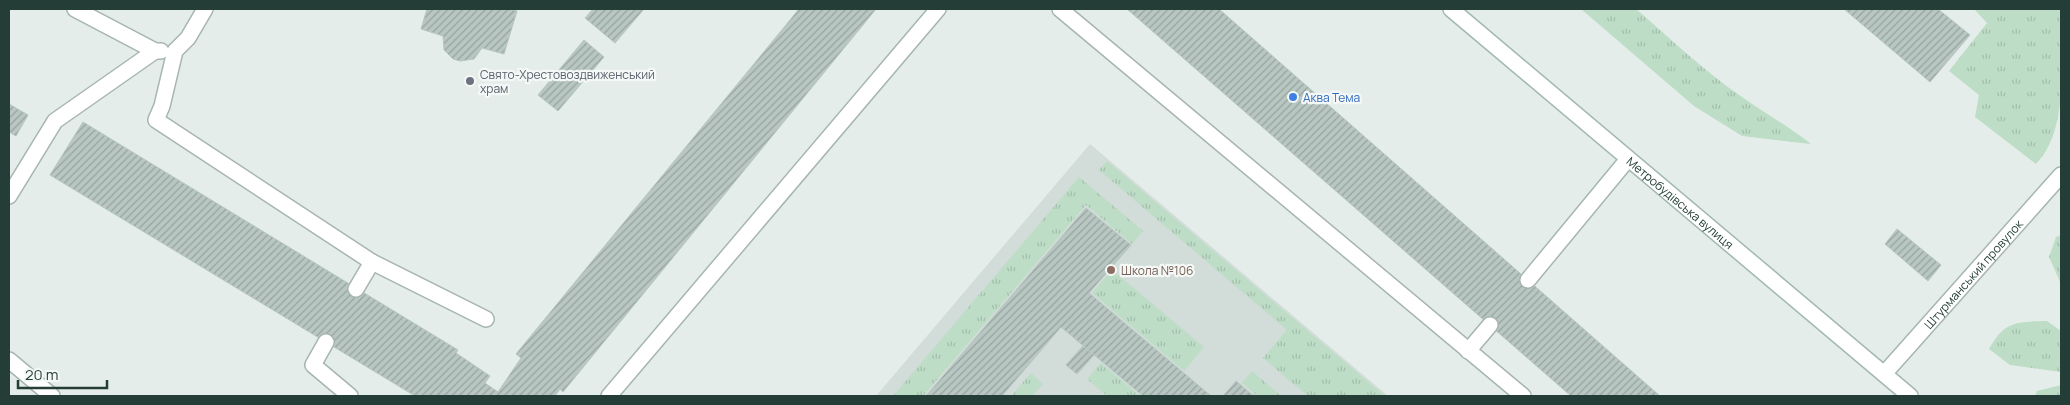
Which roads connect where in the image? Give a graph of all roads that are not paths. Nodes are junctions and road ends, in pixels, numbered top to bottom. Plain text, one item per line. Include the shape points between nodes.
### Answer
1 (76, 9) edge
2 (204, 9) edge
3 (938, 9) edge
4 (1451, 9) edge
5 (1063, 10) edge
6 (154, 51) junction
7 (175, 51) junction
8 (1628, 159) junction
9 (2061, 175) edge
10 (9, 196) edge
11 (372, 262) junction
12 (1528, 280) dead end
13 (356, 289) dead end
14 (486, 319) dead end
15 (1490, 326) dead end
16 (326, 342) dead end
17 (1468, 351) junction
18 (9, 360) edge
19 (1884, 374) junction
20 (52, 396) edge
21 (350, 396) edge
22 (609, 396) edge
23 (1523, 396) edge
24 (1910, 396) edge

1 - 6 main road
2 - 7 main road via 188,38
3 - 22 main road
4 - 8 main road, Метробудівська вулиця
5 - 17 main road
6 - 7 main road
6 - 10 main road via 55,121
7 - 11 main road via 156,120
8 - 12 main road
8 - 19 main road, Метробудівська вулиця
9 - 19 main road, Штурманський провулок
11 - 13 main road
11 - 14 main road
15 - 17 main road
16 - 21 main road via 312,365
17 - 23 main road
18 - 20 main road
19 - 24 main road, Метробудівська вулиця

